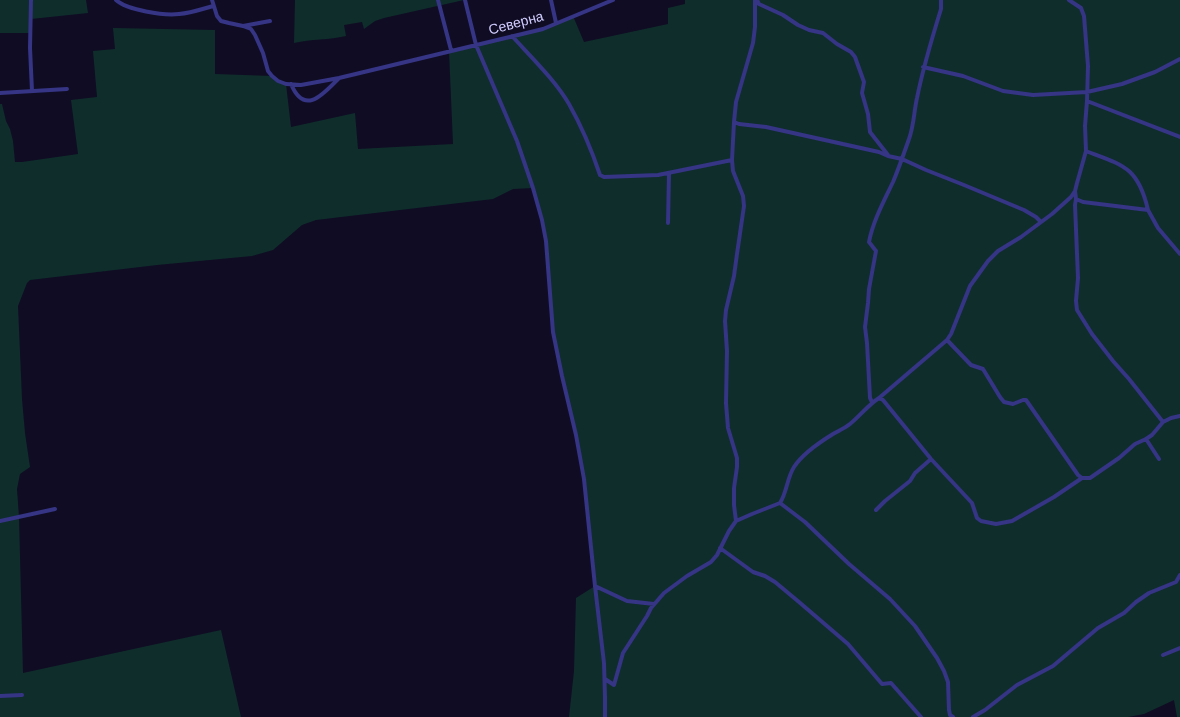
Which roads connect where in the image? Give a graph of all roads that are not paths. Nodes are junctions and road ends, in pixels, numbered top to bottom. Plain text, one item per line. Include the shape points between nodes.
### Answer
1 (31, 0) edge
2 (116, 0) edge
3 (212, 0) edge
4 (438, 0) edge
5 (465, 0) edge
6 (551, 0) edge
7 (613, 0) edge
8 (756, 0) edge
9 (941, 0) edge
10 (1069, 0) edge
11 (213, 6) junction
12 (270, 21) dead end
13 (556, 23) junction
14 (243, 26) junction
15 (512, 36) junction
16 (476, 45) junction
17 (451, 50) junction
18 (1180, 59) edge
19 (924, 67) junction
20 (340, 78) junction
21 (291, 84) junction
22 (67, 89) dead end
23 (32, 91) junction
24 (1087, 92) junction
25 (0, 93) edge
26 (1088, 101) junction
27 (734, 122) junction
28 (1180, 137) edge
29 (1086, 151) junction
30 (888, 156) junction
31 (902, 159) junction
32 (732, 160) junction
33 (669, 173) junction
34 (1075, 191) junction
35 (1071, 197) junction
36 (1076, 199) junction
37 (1148, 210) junction
38 (1040, 222) junction
39 (668, 224) dead end
40 (1180, 254) edge
41 (947, 340) junction
42 (879, 398) junction
43 (872, 402) junction
44 (1180, 416) edge
45 (1163, 422) junction
46 (1146, 439) junction
47 (932, 459) junction
48 (1159, 459) dead end
49 (1082, 478) junction
50 (780, 503) junction
51 (56, 509) dead end
52 (876, 510) dead end
53 (0, 521) edge
54 (736, 521) junction
55 (720, 548) junction
56 (1180, 575) edge
57 (595, 586) junction
58 (652, 606) junction
59 (1180, 648) edge
60 (1162, 655) dead end
61 (605, 679) junction
62 (22, 695) dead end
63 (0, 696) edge
64 (604, 717) edge
65 (921, 717) edge
66 (953, 717) edge
67 (972, 717) edge

1 - 23 street
2 - 11 street via 124,6 155,14 179,14
3 - 11 street
4 - 17 street
5 - 16 street
6 - 13 street
7 - 13 street, Северна
8 - 27 street via 756,28 736,102
8 - 30 street via 798,25 822,33 856,57 864,82 862,93 870,132
9 - 19 street
10 - 24 street via 1080,8 1084,16
11 - 14 street via 221,20
12 - 14 street
13 - 15 street, Северна
14 - 21 street via 255,35 272,76
15 - 16 street, Северна
15 - 33 street via 569,103 600,175 626,177
16 - 17 street, Северна
16 - 57 street via 520,149 542,220 554,332 581,457
17 - 20 street, Северна
18 - 24 street via 1122,84
19 - 24 street via 963,76 1003,91 1033,95
19 - 31 street via 914,122
20 - 21 street, Северна via 312,84
20 - 21 street via 315,100 300,97
22 - 23 street
23 - 25 street
24 - 26 street
26 - 28 street
26 - 29 street
27 - 30 street
27 - 32 street
29 - 34 street
29 - 37 street via 1130,171 1142,190
30 - 31 street
31 - 38 street via 1024,210
31 - 43 street via 883,201 870,242 876,251 865,328
32 - 33 street
32 - 54 street via 744,206 725,321 728,428 737,458 734,488
33 - 39 street
34 - 35 street
34 - 36 street
35 - 36 street
35 - 38 street
36 - 37 street
36 - 45 street via 1077,310 1113,361
37 - 40 street
38 - 41 street via 988,261 970,286
41 - 42 street
41 - 49 street via 971,365 983,369 1004,402 1013,404 1026,400
42 - 43 street
42 - 47 street
43 - 50 street via 849,424 800,460
44 - 45 street
45 - 46 street
46 - 48 street
46 - 49 street via 1090,478
47 - 49 street via 972,503 977,518 996,524 1012,520
47 - 52 street
50 - 54 street
50 - 66 street via 890,598 915,626 944,671 948,682 948,710
51 - 53 street
54 - 55 street
55 - 58 street via 711,562 671,587
55 - 65 street via 792,596 848,644 882,684 891,683
56 - 67 street via 1176,582 1149,593 1098,628 1053,666 1017,685
57 - 58 street via 627,601
57 - 61 street
58 - 61 street via 623,653 614,685
59 - 60 street
61 - 64 street
62 - 63 street

